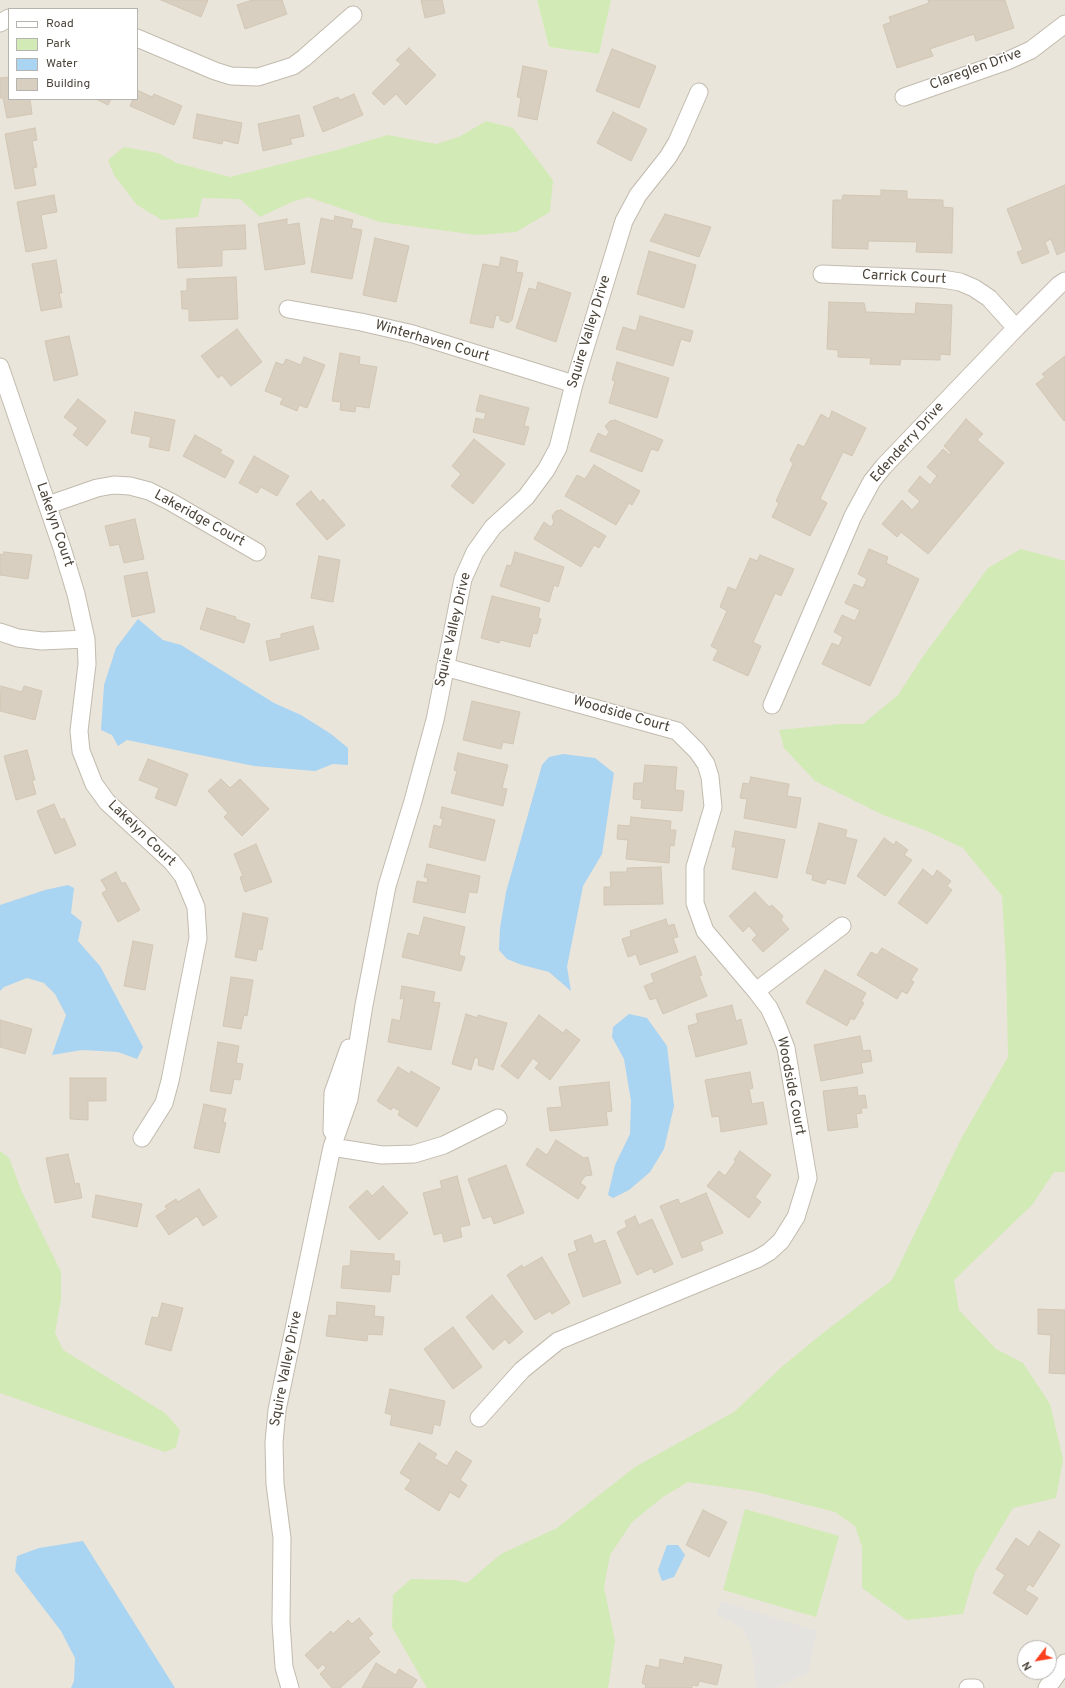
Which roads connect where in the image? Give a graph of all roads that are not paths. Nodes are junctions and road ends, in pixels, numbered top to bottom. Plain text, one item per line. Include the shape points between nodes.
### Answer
1 (353, 15) dead end
2 (1065, 24) edge
3 (138, 38) edge
4 (699, 92) dead end
5 (904, 97) dead end
6 (822, 274) dead end
7 (1065, 281) edge
8 (288, 309) dead end
9 (1016, 328) junction
10 (0, 366) edge
11 (574, 384) junction
12 (48, 505) junction
13 (257, 552) dead end
14 (0, 632) edge
15 (86, 639) junction
16 (445, 667) junction
17 (772, 705) dead end
18 (842, 926) dead end
19 (756, 991) junction
20 (498, 1118) dead end
21 (142, 1138) dead end
22 (332, 1147) junction
23 (479, 1418) dead end
24 (1065, 1663) edge
25 (290, 1688) edge
26 (1047, 1688) edge

1 - 3 street via 299,62 277,72 258,76 231,76 214,71
2 - 5 street, Clareglen Drive via 1031,50
4 - 11 street, Squire Valley Drive via 677,142 638,195 624,221
6 - 9 street, Carrick Court via 960,282 989,298
7 - 9 street, Edenderry Drive
8 - 11 street, Winterhaven Court via 413,334
9 - 17 street, Edenderry Drive via 872,481 853,516
10 - 12 street, Lakelyn Court
11 - 16 street, Squire Valley Drive via 558,448 546,470 526,497 493,526 475,552 463,579
12 - 13 street, Lakeridge Court via 97,488 130,486 149,491 171,502
12 - 15 street, Lakelyn Court via 76,594
14 - 15 street via 18,638 42,641
15 - 21 street, Lakelyn Court via 87,664 79,731 81,751 92,778 107,802 172,862 183,876 196,907 198,924 198,938 164,1103
16 - 19 street, Woodside Court via 677,731 688,740 706,764 712,788 713,807 695,867 695,903 705,930
16 - 22 street, Squire Valley Drive via 435,720 387,886 349,1099
18 - 19 street
19 - 23 street, Woodside Court via 769,1008 786,1048 808,1178 796,1217 789,1230 769,1252 757,1259 558,1341 522,1370
20 - 22 street via 444,1145 414,1154 382,1156
22 - 25 street, Squire Valley Drive via 277,1410 275,1484 282,1538 281,1622 284,1667
24 - 26 street

